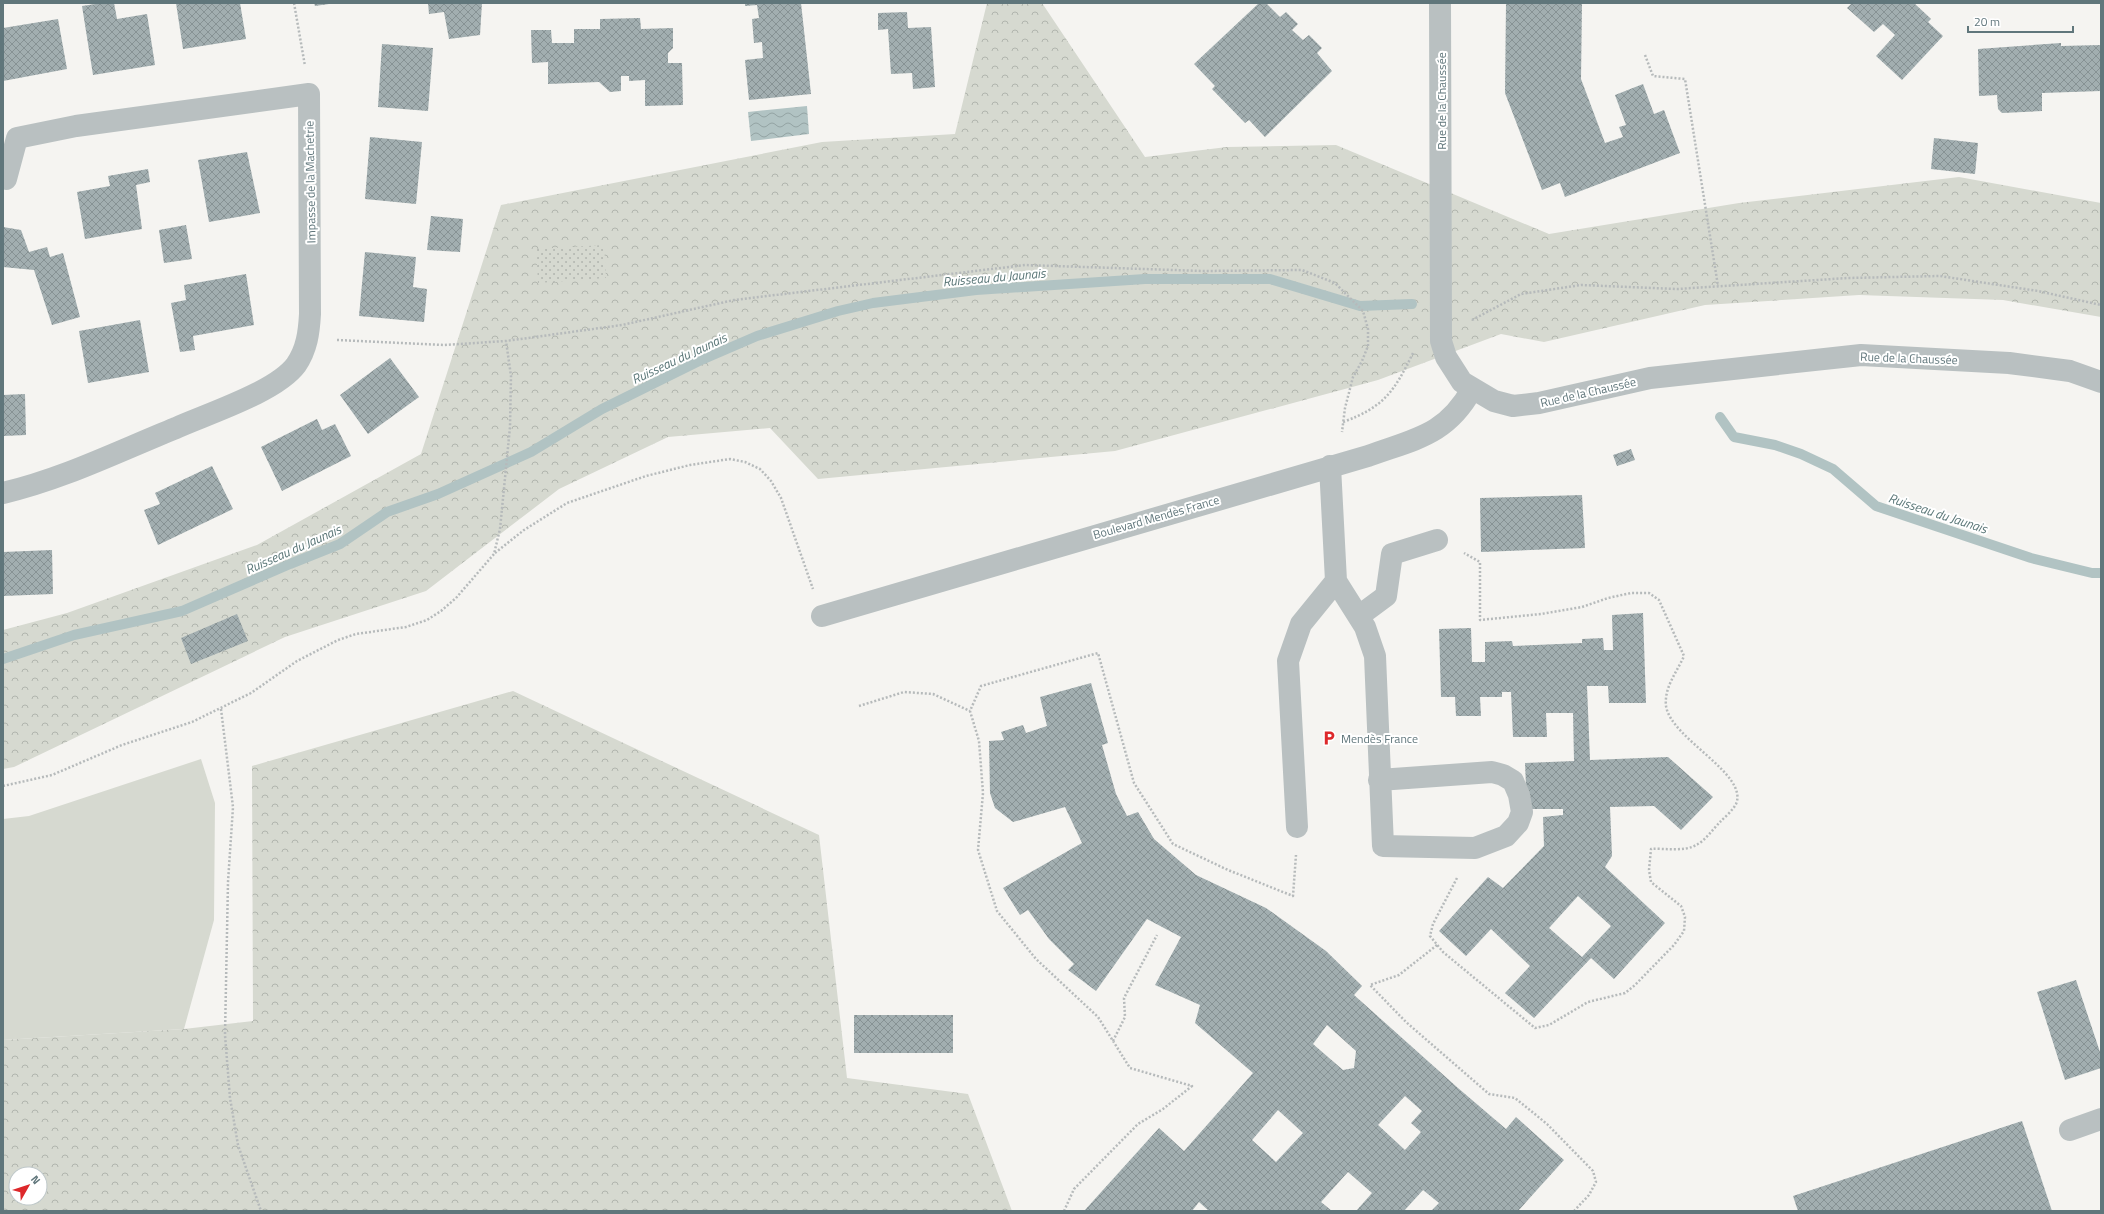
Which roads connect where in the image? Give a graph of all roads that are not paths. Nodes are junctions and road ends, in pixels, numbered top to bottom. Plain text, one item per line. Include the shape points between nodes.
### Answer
1 (1440, 3) edge
2 (6, 179) dead end
3 (2101, 382) edge
4 (1472, 389) junction
5 (1336, 464) junction
6 (3, 493) edge
7 (1437, 540) road end
8 (1336, 581) junction
9 (822, 616) road end
10 (1359, 616) junction
11 (1380, 780) junction
12 (1298, 827) road end
13 (2101, 1119) edge
14 (2070, 1130) dead end

1 - 4 street, Rue de la Chaussée via 1441,341 1446,357 1462,382
2 - 6 street, Impasse de la Machetrie via 18,138 76,126 309,94 309,337 295,366 284,377 269,386 79,468
3 - 4 street, Rue de la Chaussée via 2070,371 2009,363 1861,355 1650,378 1539,403 1513,406 1494,401
4 - 5 street, Boulevard Mendès France via 1450,420 1434,431 1368,456
5 - 8 street
5 - 9 street, Boulevard Mendès France
7 - 10 street via 1392,554 1386,596
8 - 10 street
8 - 12 street via 1301,624 1288,661
10 - 11 street via 1375,656
11 - 11 street via 1383,846 1475,848 1506,836 1518,823 1522,812 1513,781 1492,772
13 - 14 street

